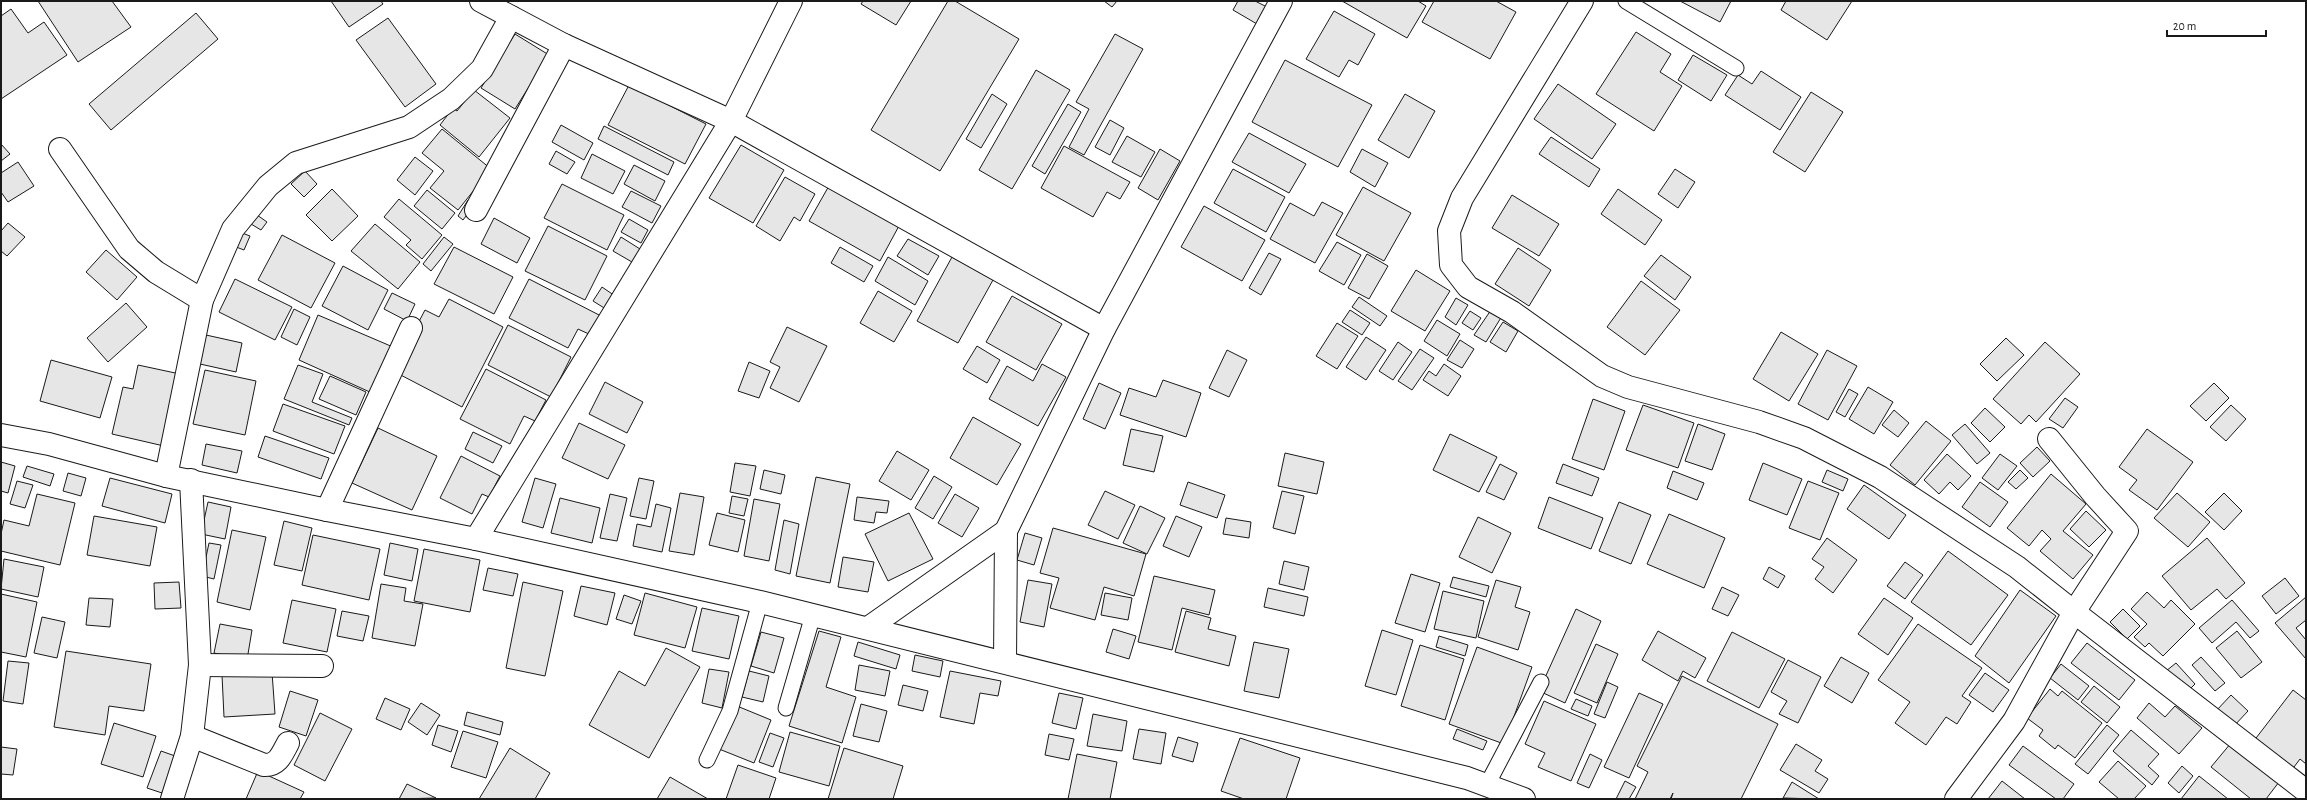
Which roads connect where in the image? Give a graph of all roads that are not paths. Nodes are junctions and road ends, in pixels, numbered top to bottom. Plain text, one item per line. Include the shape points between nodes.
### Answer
1 (481, 1) edge
2 (791, 1) edge
3 (1281, 1) edge
4 (1582, 1) edge
5 (1626, 1) edge
6 (511, 17) junction
7 (564, 45) junction
8 (1736, 68) dead end
9 (731, 121) junction
10 (60, 150) dead end
11 (476, 210) dead end
12 (202, 300) junction
13 (411, 328) dead end
14 (1104, 330) junction
15 (1, 435) edge
16 (2049, 439) dead end
17 (166, 476) junction
18 (191, 480) junction
19 (327, 510) junction
20 (1006, 531) junction
21 (476, 539) junction
22 (760, 602) junction
23 (2074, 612) junction
24 (814, 615) junction
25 (868, 628) junction
26 (1005, 662) junction
27 (200, 665) junction
28 (322, 666) dead end
29 (1541, 682) dead end
30 (786, 708) dead end
31 (192, 736) junction
32 (288, 743) dead end
33 (707, 760) dead end
34 (1487, 785) junction
35 (2306, 791) edge
36 (2306, 796) edge
37 (172, 799) edge
38 (1524, 799) edge
39 (1956, 799) edge
40 (2304, 799) edge

1 - 6 street
2 - 9 street
3 - 14 street
4 - 23 street via 1462,198 1449,231 1451,265 1468,287 1512,312 1602,376 1628,387 1759,422 1804,438 1880,477 2017,567
5 - 8 lane
6 - 7 street
6 - 12 street via 482,69 451,99 409,127 296,163 268,186 233,229
7 - 9 street
7 - 11 street
9 - 14 street
9 - 21 street
10 - 12 street via 129,249 156,272
12 - 17 street
13 - 19 street
14 - 20 street
15 - 17 street via 49,444
16 - 23 street via 2126,531
17 - 18 street
18 - 19 street
18 - 27 street
19 - 21 street
20 - 25 street
20 - 26 street
21 - 22 street
22 - 24 street
22 - 33 lane via 730,711
23 - 35 street
23 - 39 street via 2014,721
24 - 25 street
24 - 30 lane
25 - 26 street
26 - 34 street
27 - 28 street
27 - 31 street
29 - 34 lane
31 - 32 street via 271,766
31 - 37 street
34 - 38 street
36 - 40 street

